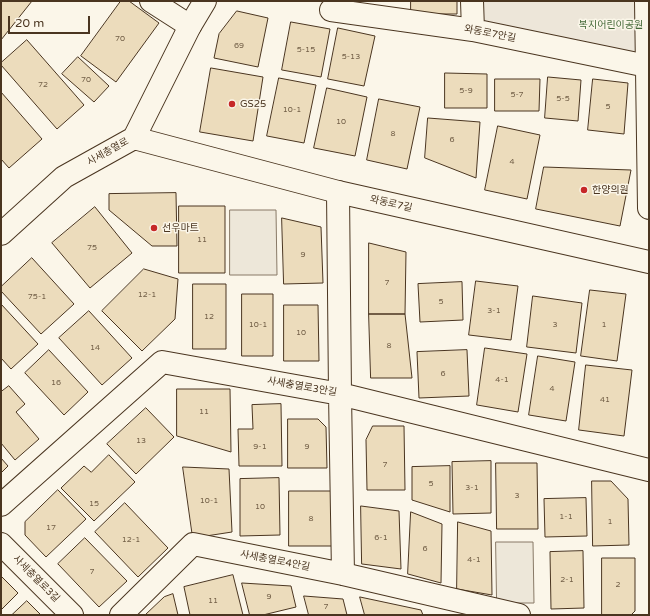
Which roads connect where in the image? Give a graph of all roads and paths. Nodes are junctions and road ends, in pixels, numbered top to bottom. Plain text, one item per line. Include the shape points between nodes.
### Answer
1 (151, 1) edge
2 (205, 1) edge
3 (472, 1) edge
4 (646, 1) edge
5 (331, 10) dead end
6 (190, 26) junction
7 (473, 30) junction
8 (647, 66) junction
9 (134, 138) junction
10 (338, 192) junction
11 (649, 208) edge
12 (1, 234) edge
13 (649, 262) edge
14 (340, 394) junction
15 (649, 470) edge
16 (1, 505) edge
17 (1, 544) edge
18 (343, 574) junction
19 (452, 608) edge
20 (72, 615) edge
21 (121, 615) edge
22 (519, 615) edge

1 - 6 street
2 - 6 street, 사세충열로
3 - 7 street
4 - 8 street
5 - 7 street, 와동로7안길
6 - 9 street, 사세충열로
7 - 8 street, 와동로7안길
8 - 11 street
9 - 10 street, 와동로7길
9 - 12 street, 사세충열로 via 64,177
10 - 13 street, 와동로7길
10 - 14 street
14 - 15 street, 사세충열로3안길
14 - 16 street, 사세충열로3안길 via 162,362
14 - 18 street
17 - 20 street, 사세충열로3길
18 - 19 street, 사세충열로4안길
18 - 21 street, 사세충열로4안길 via 193,544
19 - 22 street, 사세충열로4안길

